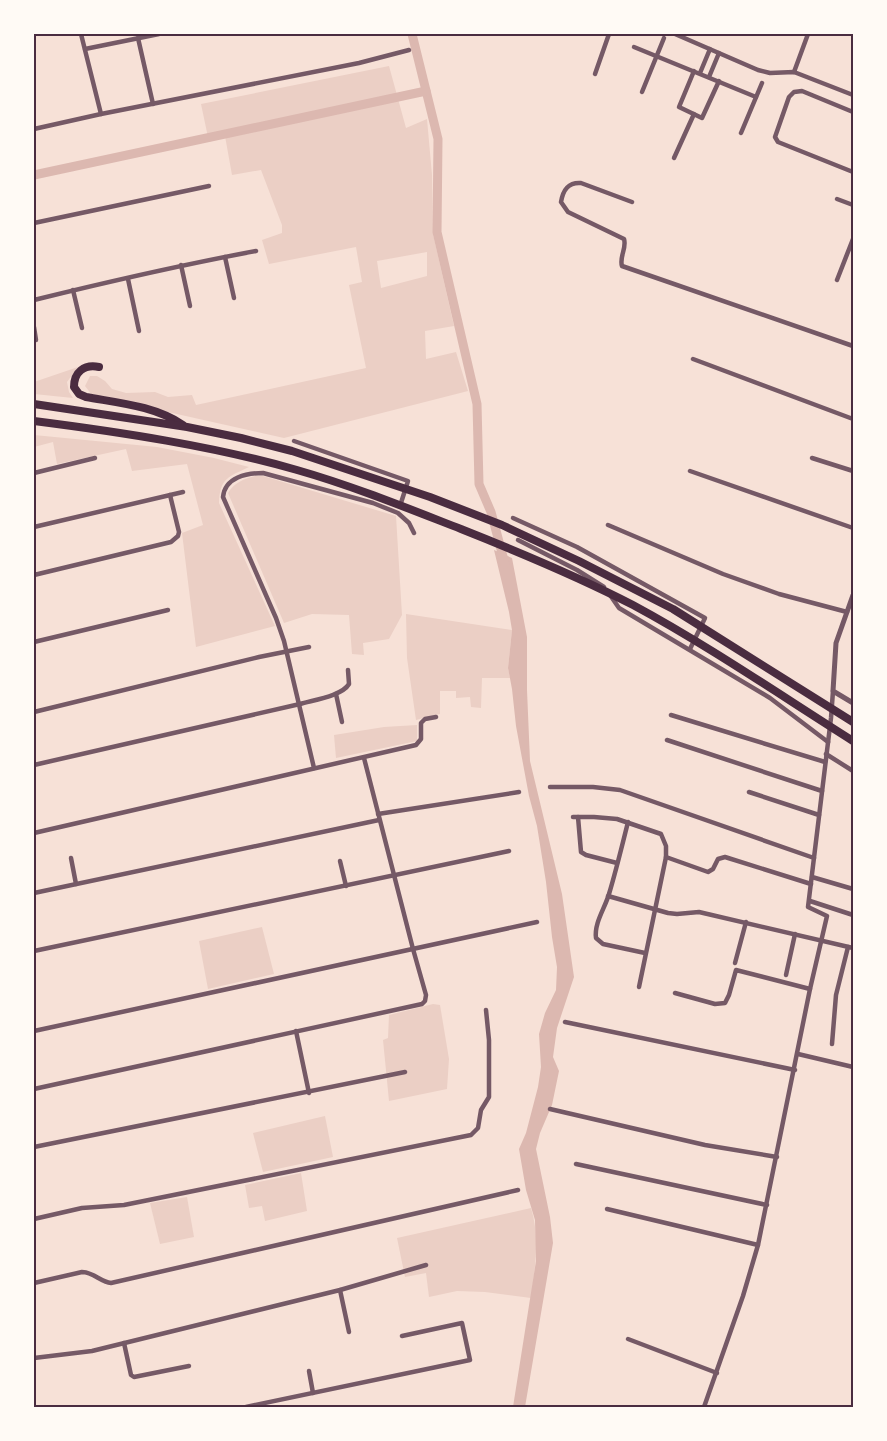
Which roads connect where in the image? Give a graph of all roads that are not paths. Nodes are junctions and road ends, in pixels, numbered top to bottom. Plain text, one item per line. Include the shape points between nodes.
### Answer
1 (81, 34) edge
2 (159, 34) edge
3 (609, 34) edge
4 (675, 34) edge
5 (808, 34) edge
6 (138, 38) junction
7 (664, 38) dead end
8 (634, 47) dead end
9 (85, 49) junction
10 (710, 49) junction
11 (409, 50) dead end
12 (719, 53) junction
13 (658, 56) junction
14 (694, 71) junction
15 (794, 72) junction
16 (700, 73) junction
17 (595, 74) dead end
18 (709, 77) junction
19 (719, 81) junction
20 (762, 83) dead end
21 (642, 92) dead end
22 (853, 95) edge
23 (756, 97) junction
24 (153, 104) junction
25 (853, 112) edge
26 (101, 114) junction
27 (694, 114) junction
28 (34, 128) edge
29 (741, 133) dead end
30 (674, 158) dead end
31 (853, 172) edge
32 (209, 186) dead end
33 (837, 199) dead end
34 (632, 202) dead end
35 (853, 205) edge
36 (34, 224) edge
37 (853, 239) edge
38 (256, 250) dead end
39 (225, 256) junction
40 (181, 265) junction
41 (128, 278) junction
42 (837, 280) dead end
43 (73, 290) junction
44 (234, 298) dead end
45 (34, 300) edge
46 (190, 306) dead end
47 (34, 327) edge
48 (82, 328) dead end
49 (139, 331) dead end
50 (36, 340) dead end
51 (853, 346) edge
52 (694, 359) dead end
53 (99, 367) dead end
54 (34, 404) edge
55 (853, 419) edge
56 (34, 421) edge
57 (62, 424) junction
58 (34, 425) edge
59 (189, 428) junction
60 (294, 442) dead end
61 (95, 458) dead end
62 (812, 458) dead end
63 (853, 471) edge
64 (690, 472) dead end
65 (34, 473) edge
66 (183, 492) dead end
67 (170, 495) junction
68 (398, 513) junction
69 (513, 518) dead end
70 (608, 526) dead end
71 (34, 527) edge
72 (853, 528) edge
73 (414, 533) dead end
74 (518, 540) dead end
75 (34, 575) edge
76 (853, 595) edge
77 (168, 610) dead end
78 (847, 612) junction
79 (34, 642) edge
80 (309, 647) dead end
81 (690, 649) junction
82 (287, 652) junction
83 (348, 670) dead end
84 (833, 691) junction
85 (336, 694) junction
86 (853, 703) edge
87 (300, 704) junction
88 (34, 712) edge
89 (671, 715) dead end
90 (436, 717) dead end
91 (342, 722) dead end
92 (853, 722) edge
93 (667, 740) dead end
94 (853, 741) edge
95 (828, 742) junction
96 (826, 754) junction
97 (364, 758) junction
98 (825, 762) junction
99 (34, 765) edge
100 (314, 768) junction
101 (853, 771) edge
102 (550, 788) dead end
103 (822, 790) junction
104 (519, 792) dead end
105 (749, 792) dead end
106 (378, 814) junction
107 (819, 815) junction
108 (380, 820) junction
109 (628, 822) junction
110 (34, 833) edge
111 (509, 852) dead end
112 (666, 857) junction
113 (70, 858) dead end
114 (814, 858) junction
115 (340, 861) dead end
116 (617, 863) junction
117 (394, 876) junction
118 (812, 877) junction
119 (76, 884) junction
120 (811, 884) junction
121 (346, 886) junction
122 (853, 889) edge
123 (34, 893) edge
124 (608, 896) junction
125 (810, 901) junction
126 (654, 908) junction
127 (853, 915) edge
128 (538, 922) dead end
129 (746, 922) junction
130 (795, 934) junction
131 (821, 941) junction
132 (851, 948) edge
133 (413, 949) junction
134 (34, 951) edge
135 (645, 953) junction
136 (735, 963) dead end
137 (786, 975) dead end
138 (639, 987) dead end
139 (810, 989) junction
140 (676, 993) dead end
141 (486, 1010) dead end
142 (565, 1022) dead end
143 (34, 1030) edge
144 (296, 1032) junction
145 (832, 1044) dead end
146 (798, 1054) junction
147 (853, 1067) edge
148 (795, 1070) junction
149 (405, 1072) dead end
150 (34, 1089) edge
151 (309, 1093) junction
152 (550, 1109) dead end
153 (34, 1147) edge
154 (777, 1157) junction
155 (576, 1164) dead end
156 (518, 1190) dead end
157 (766, 1205) junction
158 (607, 1209) dead end
159 (34, 1220) edge
160 (758, 1244) junction
161 (426, 1265) dead end
162 (34, 1282) edge
163 (340, 1290) junction
164 (349, 1332) dead end
165 (402, 1336) dead end
166 (628, 1339) dead end
167 (124, 1342) junction
168 (34, 1358) edge
169 (189, 1366) dead end
170 (310, 1370) dead end
171 (717, 1372) junction
172 (313, 1393) junction
173 (246, 1407) edge
174 (704, 1407) edge

1 - 9 street
2 - 6 street
3 - 17 street
4 - 10 street
5 - 15 street
6 - 9 street
6 - 24 street
7 - 13 street
8 - 13 street
9 - 26 street
10 - 12 street
10 - 16 street
11 - 24 street
12 - 15 street via 758,70
12 - 18 street
13 - 14 street
13 - 21 street
14 - 16 street
14 - 27 street via 679,107
15 - 22 street
16 - 18 street
18 - 19 street
19 - 23 street
19 - 27 street via 702,118
20 - 23 street
23 - 29 street
24 - 26 street
25 - 31 street via 802,91 794,92 789,96 774,138
26 - 28 street
27 - 30 street
32 - 36 street
33 - 35 street
34 - 51 street via 576,183 565,189 561,202 568,212 624,239 622,266
37 - 42 street
38 - 39 street
39 - 40 street
39 - 44 street
40 - 41 street
40 - 46 street
41 - 43 street
41 - 49 street
43 - 45 street
43 - 48 street
47 - 50 street
52 - 55 street
53 - 59 highway via 91,366 76,374 74,387 78,394 171,416
54 - 59 highway
56 - 57 highway
57 - 58 highway
57 - 94 highway via 186,444 297,470 399,504 576,577 685,634
59 - 92 highway via 302,454 386,481 502,525 673,609
60 - 68 street via 408,481
61 - 65 street
62 - 63 street
64 - 72 street
66 - 67 street
67 - 71 street
67 - 75 street via 179,532 171,542
68 - 73 street
68 - 82 street via 263,473 241,476 228,484 223,497 276,618
69 - 81 street via 585,552 705,618
70 - 78 street via 779,594
74 - 81 street via 604,587 619,608
76 - 78 street
77 - 79 street
78 - 84 street via 835,652
80 - 82 street
81 - 95 street via 770,698
82 - 87 street
82 - 88 street
83 - 85 street via 349,684
84 - 86 street
84 - 95 street
85 - 87 street
85 - 91 street
87 - 99 street
87 - 100 street
89 - 98 street
90 - 97 street via 421,723 421,739 416,745
93 - 103 street
95 - 96 street
96 - 98 street
96 - 101 street
97 - 100 street
97 - 106 street
98 - 103 street
100 - 110 street
102 - 114 street via 620,790
103 - 107 street
104 - 106 street
105 - 107 street
106 - 108 street
107 - 114 street
108 - 117 street
108 - 119 street
109 - 112 street via 661,834
109 - 116 street
109 - 116 street via 575,817 581,852
111 - 117 street
112 - 120 street via 708,872 720,857 724,857
112 - 126 street
113 - 119 street
114 - 118 street
115 - 121 street
116 - 124 street
117 - 121 street
117 - 133 street
118 - 120 street
118 - 122 street
119 - 123 street
120 - 125 street
121 - 134 street
124 - 126 street
124 - 135 street via 596,938 603,944
125 - 127 street
125 - 131 street via 808,906 827,916
126 - 129 street via 677,914 699,912
126 - 135 street
128 - 133 street
129 - 130 street
129 - 136 street
130 - 131 street
130 - 137 street
131 - 132 street
131 - 139 street
132 - 145 street via 836,995
133 - 143 street
133 - 144 street via 426,995 425,1002
135 - 138 street
139 - 140 street via 736,970 725,1003 715,1004
139 - 146 street
141 - 159 street via 489,1092 478,1128 470,1134 124,1206 82,1208
142 - 148 street
144 - 150 street
144 - 151 street
146 - 147 street
146 - 148 street
148 - 154 street
149 - 151 street
151 - 153 street
152 - 154 street via 705,1145
154 - 157 street
155 - 157 street
156 - 162 street via 111,1283 82,1272
157 - 160 street
158 - 160 street
160 - 171 street via 744,1296
161 - 163 street
163 - 164 street
163 - 167 street
165 - 172 street via 462,1323 470,1360
166 - 171 street
167 - 168 street via 92,1351
167 - 169 street via 129,1370 134,1377
170 - 172 street
171 - 174 street
172 - 173 street

